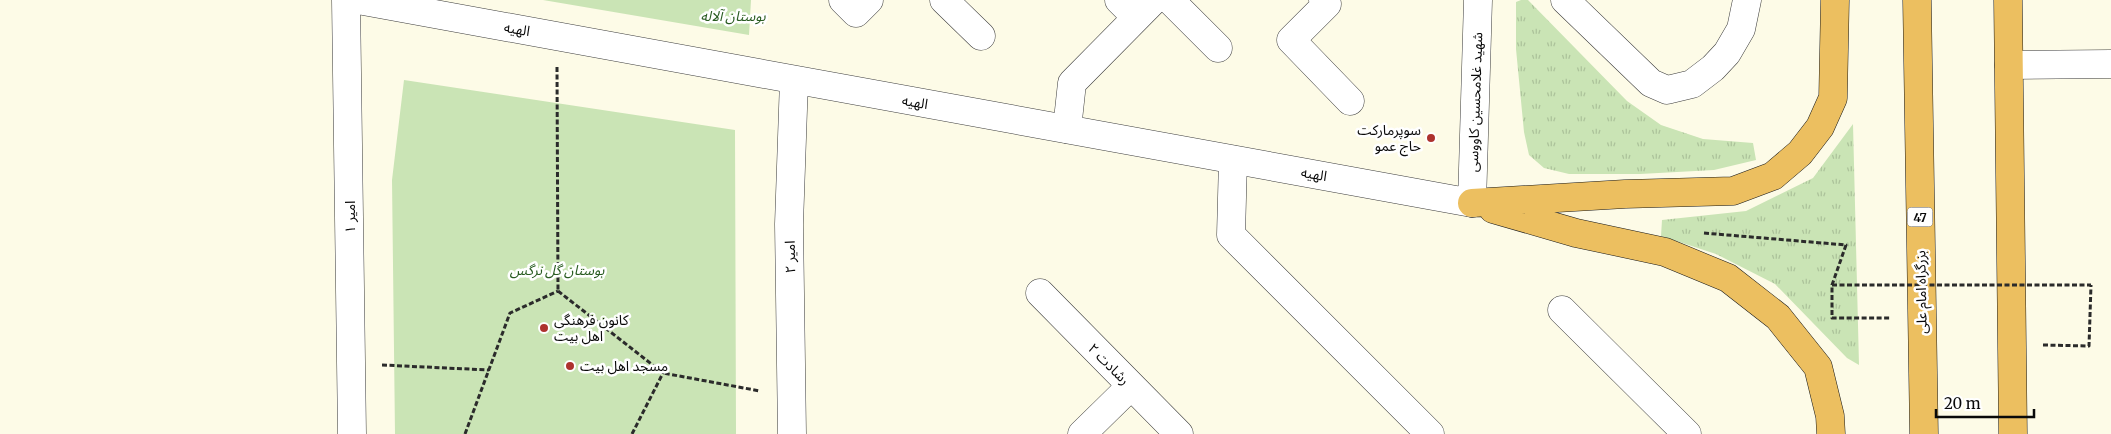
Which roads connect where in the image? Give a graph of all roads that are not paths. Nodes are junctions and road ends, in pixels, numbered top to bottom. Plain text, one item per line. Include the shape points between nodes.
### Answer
1 (346, 0) edge
2 (358, 0) edge
3 (843, 0) edge
4 (869, 0) edge
5 (944, 0) edge
6 (1170, 0) edge
7 (1323, 0) edge
8 (1478, 0) edge
9 (1565, 0) edge
10 (1747, 0) edge
11 (1835, 0) edge
12 (1917, 0) edge
13 (2008, 0) edge
14 (1136, 6) edge
15 (981, 36) dead end
16 (1218, 48) dead end
17 (2008, 64) junction
18 (2111, 64) edge
19 (794, 80) junction
20 (1350, 100) dead end
21 (1067, 129) junction
22 (1233, 160) junction
23 (1472, 203) junction
24 (1040, 293) dead end
25 (1562, 310) dead end
26 (1131, 386) junction
27 (352, 434) edge
28 (792, 434) edge
29 (1082, 434) edge
30 (1179, 434) edge
31 (1430, 434) edge
32 (1687, 434) edge
33 (1831, 434) edge
34 (1924, 434) edge
35 (2013, 434) edge

1 - 27 street, امیر ۱
2 - 19 street, الهیه
3 - 4 street via 856,13
5 - 15 street
6 - 16 street
7 - 20 street via 1327,4 1291,40
8 - 23 street, شهید غلامحسین کاووسی
9 - 10 street via 1651,83 1667,90 1692,84 1727,53 1741,30
11 - 23 highway via 1833,98 1820,127 1800,153 1773,176 1733,191
12 - 34 highway, بزرگراه امام علی / 47
13 - 17 highway
14 - 21 street via 1072,83
17 - 18 street
17 - 35 highway
19 - 21 street, الهیه
19 - 28 street, امیر ۲ via 789,224
21 - 22 street, الهیه
22 - 23 street, الهیه
22 - 31 street via 1231,235
23 - 33 highway via 1576,233 1665,252 1728,278 1778,318 1818,368
24 - 26 street, رشادت ۲
25 - 32 street
26 - 29 street
26 - 30 street, رشادت ۲

